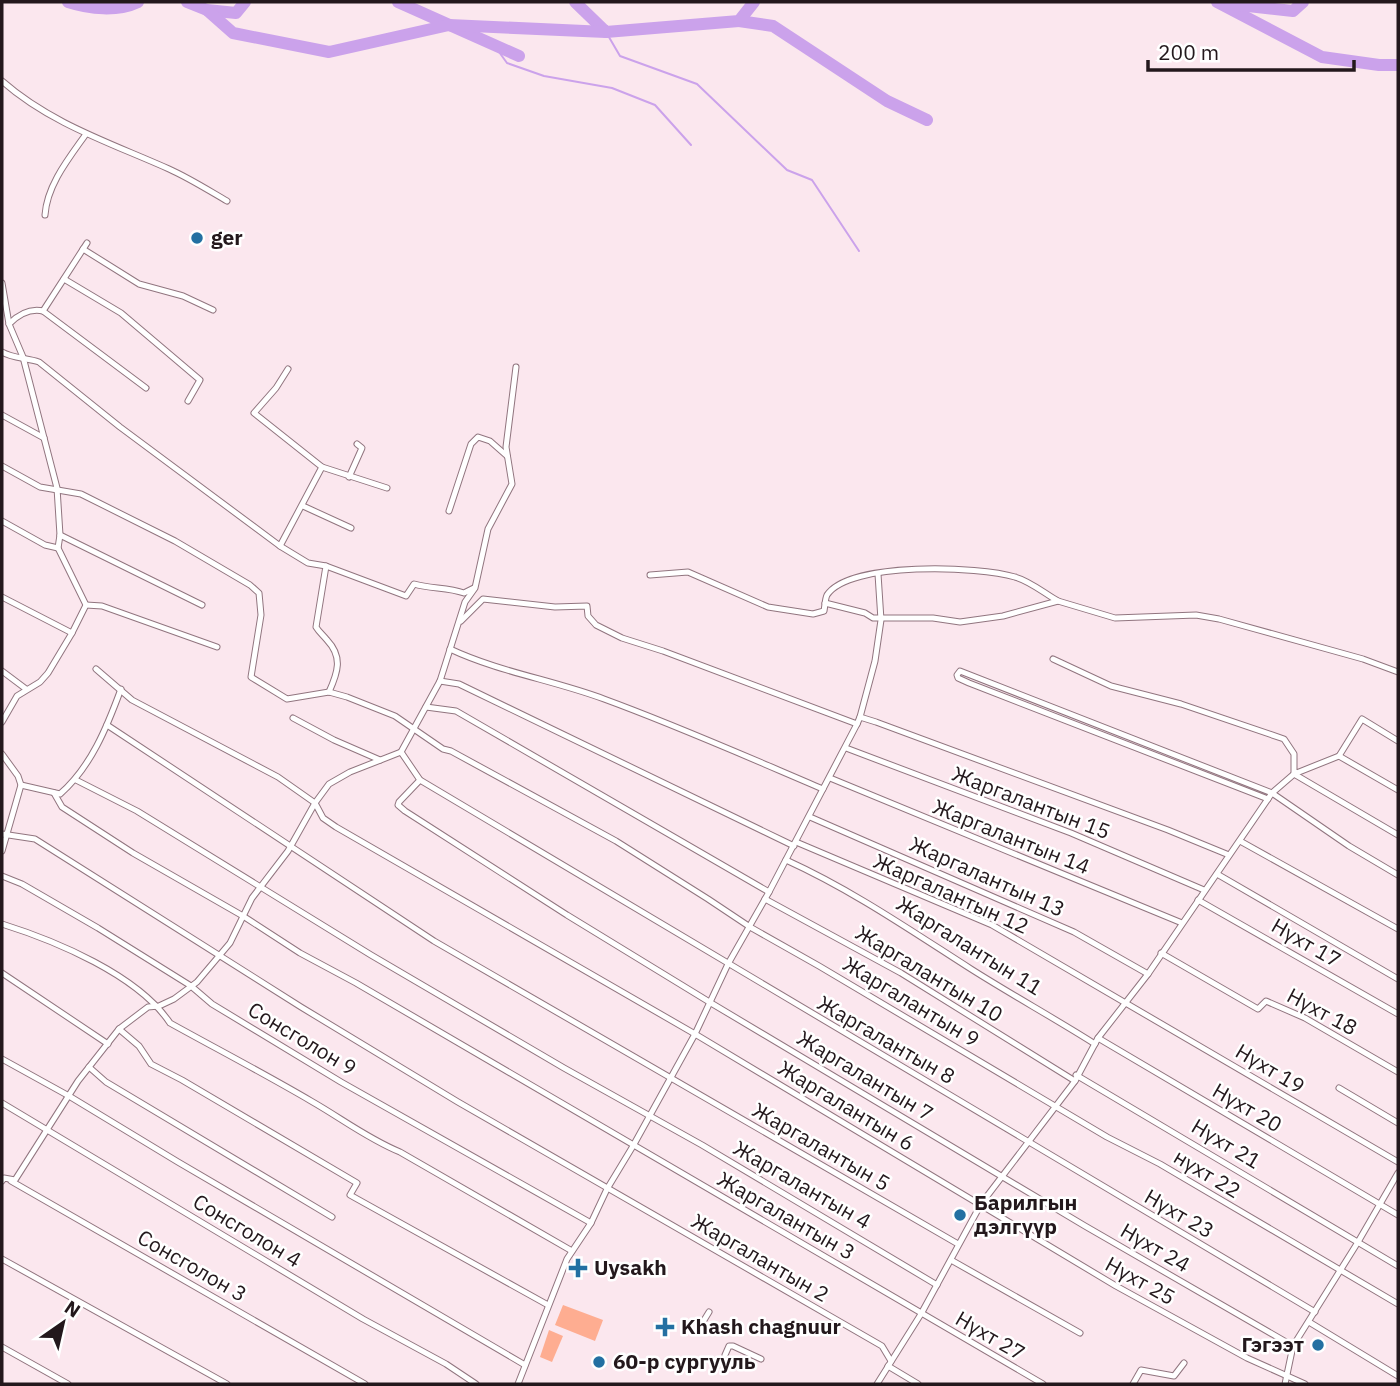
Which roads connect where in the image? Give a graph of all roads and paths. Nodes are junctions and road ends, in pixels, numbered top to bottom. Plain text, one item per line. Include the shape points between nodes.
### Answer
1 (2, 81) edge
2 (86, 134) junction
3 (227, 201) dead end
4 (45, 215) dead end
5 (64, 279) junction
6 (2, 283) edge
7 (3, 301) edge
8 (213, 310) dead end
9 (43, 311) junction
10 (9, 324) junction
11 (2, 352) edge
12 (23, 357) junction
13 (516, 367) dead end
14 (288, 369) dead end
15 (146, 388) dead end
16 (188, 401) dead end
17 (2, 415) edge
18 (44, 439) junction
19 (357, 444) dead end
20 (507, 456) junction
21 (2, 466) edge
22 (322, 467) junction
23 (349, 477) junction
24 (57, 488) junction
25 (387, 488) dead end
26 (303, 506) junction
27 (449, 511) dead end
28 (2, 521) edge
29 (351, 528) dead end
30 (60, 535) junction
31 (280, 546) junction
32 (58, 548) junction
33 (326, 566) junction
34 (878, 574) junction
35 (650, 575) dead end
36 (475, 588) junction
37 (2, 597) edge
38 (1058, 601) junction
39 (825, 603) junction
40 (86, 604) junction
41 (202, 605) dead end
42 (881, 618) junction
43 (461, 621) junction
44 (72, 633) junction
45 (216, 647) dead end
46 (450, 649) junction
47 (1053, 659) dead end
48 (96, 669) dead end
49 (2, 671) edge
50 (1398, 672) edge
51 (440, 681) junction
52 (26, 689) junction
53 (121, 689) junction
54 (329, 692) junction
55 (426, 707) junction
56 (293, 718) dead end
57 (858, 720) junction
58 (2, 722) edge
59 (107, 724) junction
60 (414, 727) junction
61 (1112, 731) junction
62 (1109, 738) junction
63 (1398, 741) edge
64 (846, 748) junction
65 (401, 752) junction
66 (2, 754) edge
67 (1172, 754) junction
68 (1339, 756) junction
69 (4, 760) edge
70 (380, 760) junction
71 (1169, 761) junction
72 (1294, 775) junction
73 (830, 778) junction
74 (76, 780) junction
75 (420, 780) junction
76 (21, 785) junction
77 (823, 789) junction
78 (1398, 790) edge
79 (54, 793) junction
80 (1272, 793) junction
81 (1268, 799) junction
82 (315, 803) junction
83 (810, 817) junction
84 (4, 835) edge
85 (1398, 835) edge
86 (1240, 841) junction
87 (795, 844) junction
88 (292, 846) junction
89 (2, 851) edge
90 (1230, 855) junction
91 (786, 860) junction
92 (1217, 874) junction
93 (1398, 875) edge
94 (2, 876) edge
95 (260, 888) junction
96 (1204, 890) junction
97 (769, 892) junction
98 (765, 899) junction
99 (1198, 900) junction
100 (243, 916) junction
101 (1182, 923) junction
102 (2, 924) edge
103 (750, 928) junction
104 (1398, 929) edge
105 (1161, 953) junction
106 (221, 954) junction
107 (728, 964) junction
108 (2, 973) edge
109 (1148, 974) junction
110 (1398, 979) edge
111 (191, 986) junction
112 (1126, 1002) junction
113 (711, 1003) junction
114 (159, 1006) junction
115 (1398, 1014) edge
116 (119, 1029) junction
117 (695, 1034) junction
118 (1096, 1041) junction
119 (108, 1044) junction
120 (2, 1059) edge
121 (89, 1068) junction
122 (1398, 1072) edge
123 (669, 1078) junction
124 (1075, 1078) junction
125 (1339, 1088) dead end
126 (69, 1096) junction
127 (2, 1103) edge
128 (1055, 1106) junction
129 (648, 1116) junction
130 (1398, 1123) edge
131 (46, 1129) junction
132 (1029, 1142) junction
133 (633, 1146) junction
134 (1398, 1163) edge
135 (1398, 1173) edge
136 (1003, 1176) junction
137 (3, 1178) edge
138 (607, 1189) junction
139 (981, 1204) junction
140 (1380, 1204) junction
141 (1398, 1214) edge
142 (332, 1217) dead end
143 (591, 1223) junction
144 (1359, 1242) junction
145 (958, 1244) junction
146 (572, 1251) junction
147 (2, 1259) edge
148 (951, 1259) junction
149 (1398, 1266) edge
150 (1341, 1272) junction
151 (937, 1285) junction
152 (1398, 1304) edge
153 (548, 1306) junction
154 (709, 1312) dead end
155 (1315, 1312) junction
156 (922, 1314) junction
157 (1309, 1322) junction
158 (698, 1330) dead end
159 (1080, 1333) dead end
160 (1293, 1346) junction
161 (2, 1347) edge
162 (724, 1355) dead end
163 (761, 1359) dead end
164 (1184, 1363) dead end
165 (890, 1364) junction
166 (525, 1365) junction
167 (1288, 1376) junction
168 (1398, 1376) edge
169 (68, 1384) edge
170 (227, 1384) edge
171 (365, 1384) edge
172 (476, 1384) edge
173 (518, 1384) edge
174 (877, 1384) edge
175 (918, 1384) edge
176 (1043, 1384) edge
177 (1133, 1384) edge
178 (1285, 1384) edge
179 (1305, 1384) edge

1 - 2 street via 23,99
2 - 3 street via 171,170
2 - 4 street via 55,181
5 - 8 street via 85,246 139,284
5 - 9 street
5 - 16 street via 121,313 200,380
6 - 7 street
7 - 10 street
9 - 10 street via 19,314
9 - 15 street
10 - 12 street
11 - 12 street
12 - 18 street
12 - 31 street via 39,362
13 - 20 street
14 - 22 street via 254,413
17 - 18 street
18 - 24 street
19 - 23 street via 362,448
20 - 27 street via 478,437 471,444
20 - 36 street via 512,484 488,529
21 - 24 street via 40,487
22 - 23 street
22 - 26 street
23 - 25 street
24 - 30 street
24 - 54 street via 81,494 176,541 250,585 259,593 261,615 251,677 288,699
26 - 29 street
26 - 31 street
28 - 32 street
30 - 32 street
30 - 41 street
31 - 33 street via 308,563
32 - 40 street
33 - 36 street via 406,596 414,584 464,593
33 - 54 street via 316,627 338,659
34 - 38 street via 909,568 986,570 1018,578
34 - 39 street via 838,584
34 - 42 street
35 - 39 street via 688,572 768,607 813,614 824,611
36 - 43 street via 465,602
37 - 44 street
38 - 42 street via 960,622
38 - 50 street via 1115,618 1196,615 1219,619
39 - 42 street
40 - 44 street
40 - 45 street
42 - 57 street via 875,661
43 - 46 street
43 - 57 street via 483,600 587,606 596,625 622,638
44 - 52 street via 48,673
46 - 51 street
46 - 77 street via 601,698
47 - 72 street via 1111,686 1284,739 1294,754
48 - 53 street, Жаргалантын 6
49 - 52 street
51 - 55 street
51 - 87 street, Жаргалантын 12 via 459,684
52 - 58 street
53 - 59 street
53 - 82 street, Жаргалантын 6 via 132,700 278,776
54 - 60 street, Жаргалантын 9
55 - 60 street
55 - 97 street via 456,711
56 - 70 street
57 - 64 street
57 - 90 street
59 - 74 street
59 - 88 street, Жаргалантын 5
60 - 65 street
60 - 103 street, Жаргалантын 9 via 443,749 616,841
61 - 62 street
61 - 62 street via 960,671 957,675
61 - 67 street
62 - 71 street
63 - 68 street via 1362,719
64 - 73 street
64 - 96 street, Жаргалантын 15 via 1071,832
65 - 70 street
65 - 75 street
66 - 69 street
67 - 71 street
67 - 80 street
68 - 72 street
68 - 78 street
69 - 76 street
70 - 82 street via 329,785
71 - 81 street
72 - 80 street
72 - 85 street
73 - 77 street
73 - 101 street, Жаргалантын 14
74 - 79 street via 60,794
74 - 95 street, Жаргалантын 4 via 138,811
75 - 107 street, Жаргалантын 8
75 - 113 street, Жаргалантын 7 via 398,802 405,811
76 - 79 street
76 - 84 street
77 - 83 street
79 - 100 street, Жаргалантын 3 via 62,807
80 - 81 street
80 - 93 street
81 - 86 street
82 - 88 street
82 - 117 street, Жаргалантын 6 via 323,818 336,827
83 - 87 street
83 - 109 street, Жаргалантын 13 via 1074,932
84 - 89 street
84 - 106 street, Жаргалантын 2 via 35,839
86 - 90 street
86 - 104 street
87 - 91 street
87 - 112 street, Жаргалантын 12 via 992,925
88 - 95 street
88 - 123 street, Жаргалантын 5 via 434,941
90 - 92 street
91 - 97 street
91 - 118 street, Жаргалантын 11 via 850,891
92 - 96 street
92 - 110 street
94 - 111 street, Сонсголон 9
95 - 100 street
95 - 129 street, Жаргалантын 4
96 - 99 street
97 - 98 street
98 - 103 street
98 - 124 street, Жаргалантын 10 via 901,973
99 - 101 street
99 - 115 street, Нүхт 17
100 - 106 street
100 - 133 street, Жаргалантын 3
101 - 105 street
102 - 114 street via 47,939 121,978
103 - 107 street
103 - 128 street, Жаргалантын 9
105 - 109 street
105 - 122 street, Нүхт 18 via 1258,1010 1266,1001 1306,1018
106 - 111 street
106 - 138 street, Жаргалантын 2
107 - 113 street
107 - 132 street, Жаргалантын 8
108 - 119 street
109 - 112 street
111 - 114 street
111 - 143 street, Сонсголон 9 via 212,1004 341,1082
112 - 118 street
112 - 134 street, Нүхт 19
113 - 117 street
113 - 136 street, Жаргалантын 7
114 - 116 street via 148,1007
114 - 146 street via 170,1023
116 - 119 street
116 - 153 street via 151,1064 358,1183 351,1195
117 - 123 street
117 - 139 street, Жаргалантын 6
118 - 124 street
118 - 140 street, Нүхт 20
119 - 121 street
120 - 126 street
121 - 126 street
121 - 142 street
123 - 129 street
123 - 145 street, Жаргалантын 5
124 - 128 street
124 - 144 street, Нүхт 21
125 - 130 street
126 - 131 street
126 - 166 street
127 - 131 street, Сонсголон 4
128 - 132 street
128 - 150 street, нүхт 22
129 - 133 street
129 - 151 street, Жаргалантын 4
131 - 137 street via 15,1180
131 - 172 street, Сонсголон 4
132 - 136 street
132 - 155 street, Нүхт 23
133 - 138 street
133 - 156 street, Жаргалантын 3
135 - 140 street
136 - 139 street
136 - 160 street, Нүхт 24
137 - 171 street, Сонсголон 3
138 - 143 street
138 - 165 street, Жаргалантын 2 via 882,1346
139 - 145 street
139 - 167 street, Нүхт 25 via 1116,1286
140 - 141 street, Нүхт 20
140 - 144 street
143 - 146 street
144 - 149 street, Нүхт 21
144 - 150 street
145 - 148 street
146 - 153 street
147 - 170 street
148 - 151 street
148 - 159 street
150 - 152 street, нүхт 22
150 - 155 street
151 - 156 street
153 - 166 street
154 - 158 street
155 - 157 street
156 - 165 street
156 - 176 street, Нүхт 27
157 - 160 street
157 - 168 street
160 - 167 street
161 - 169 street
162 - 163 street via 733,1346
164 - 177 street via 1174,1376 1141,1370
165 - 174 street
165 - 175 street, Жаргалантын 2
166 - 173 street
167 - 178 street
167 - 179 street, Нүхт 25

